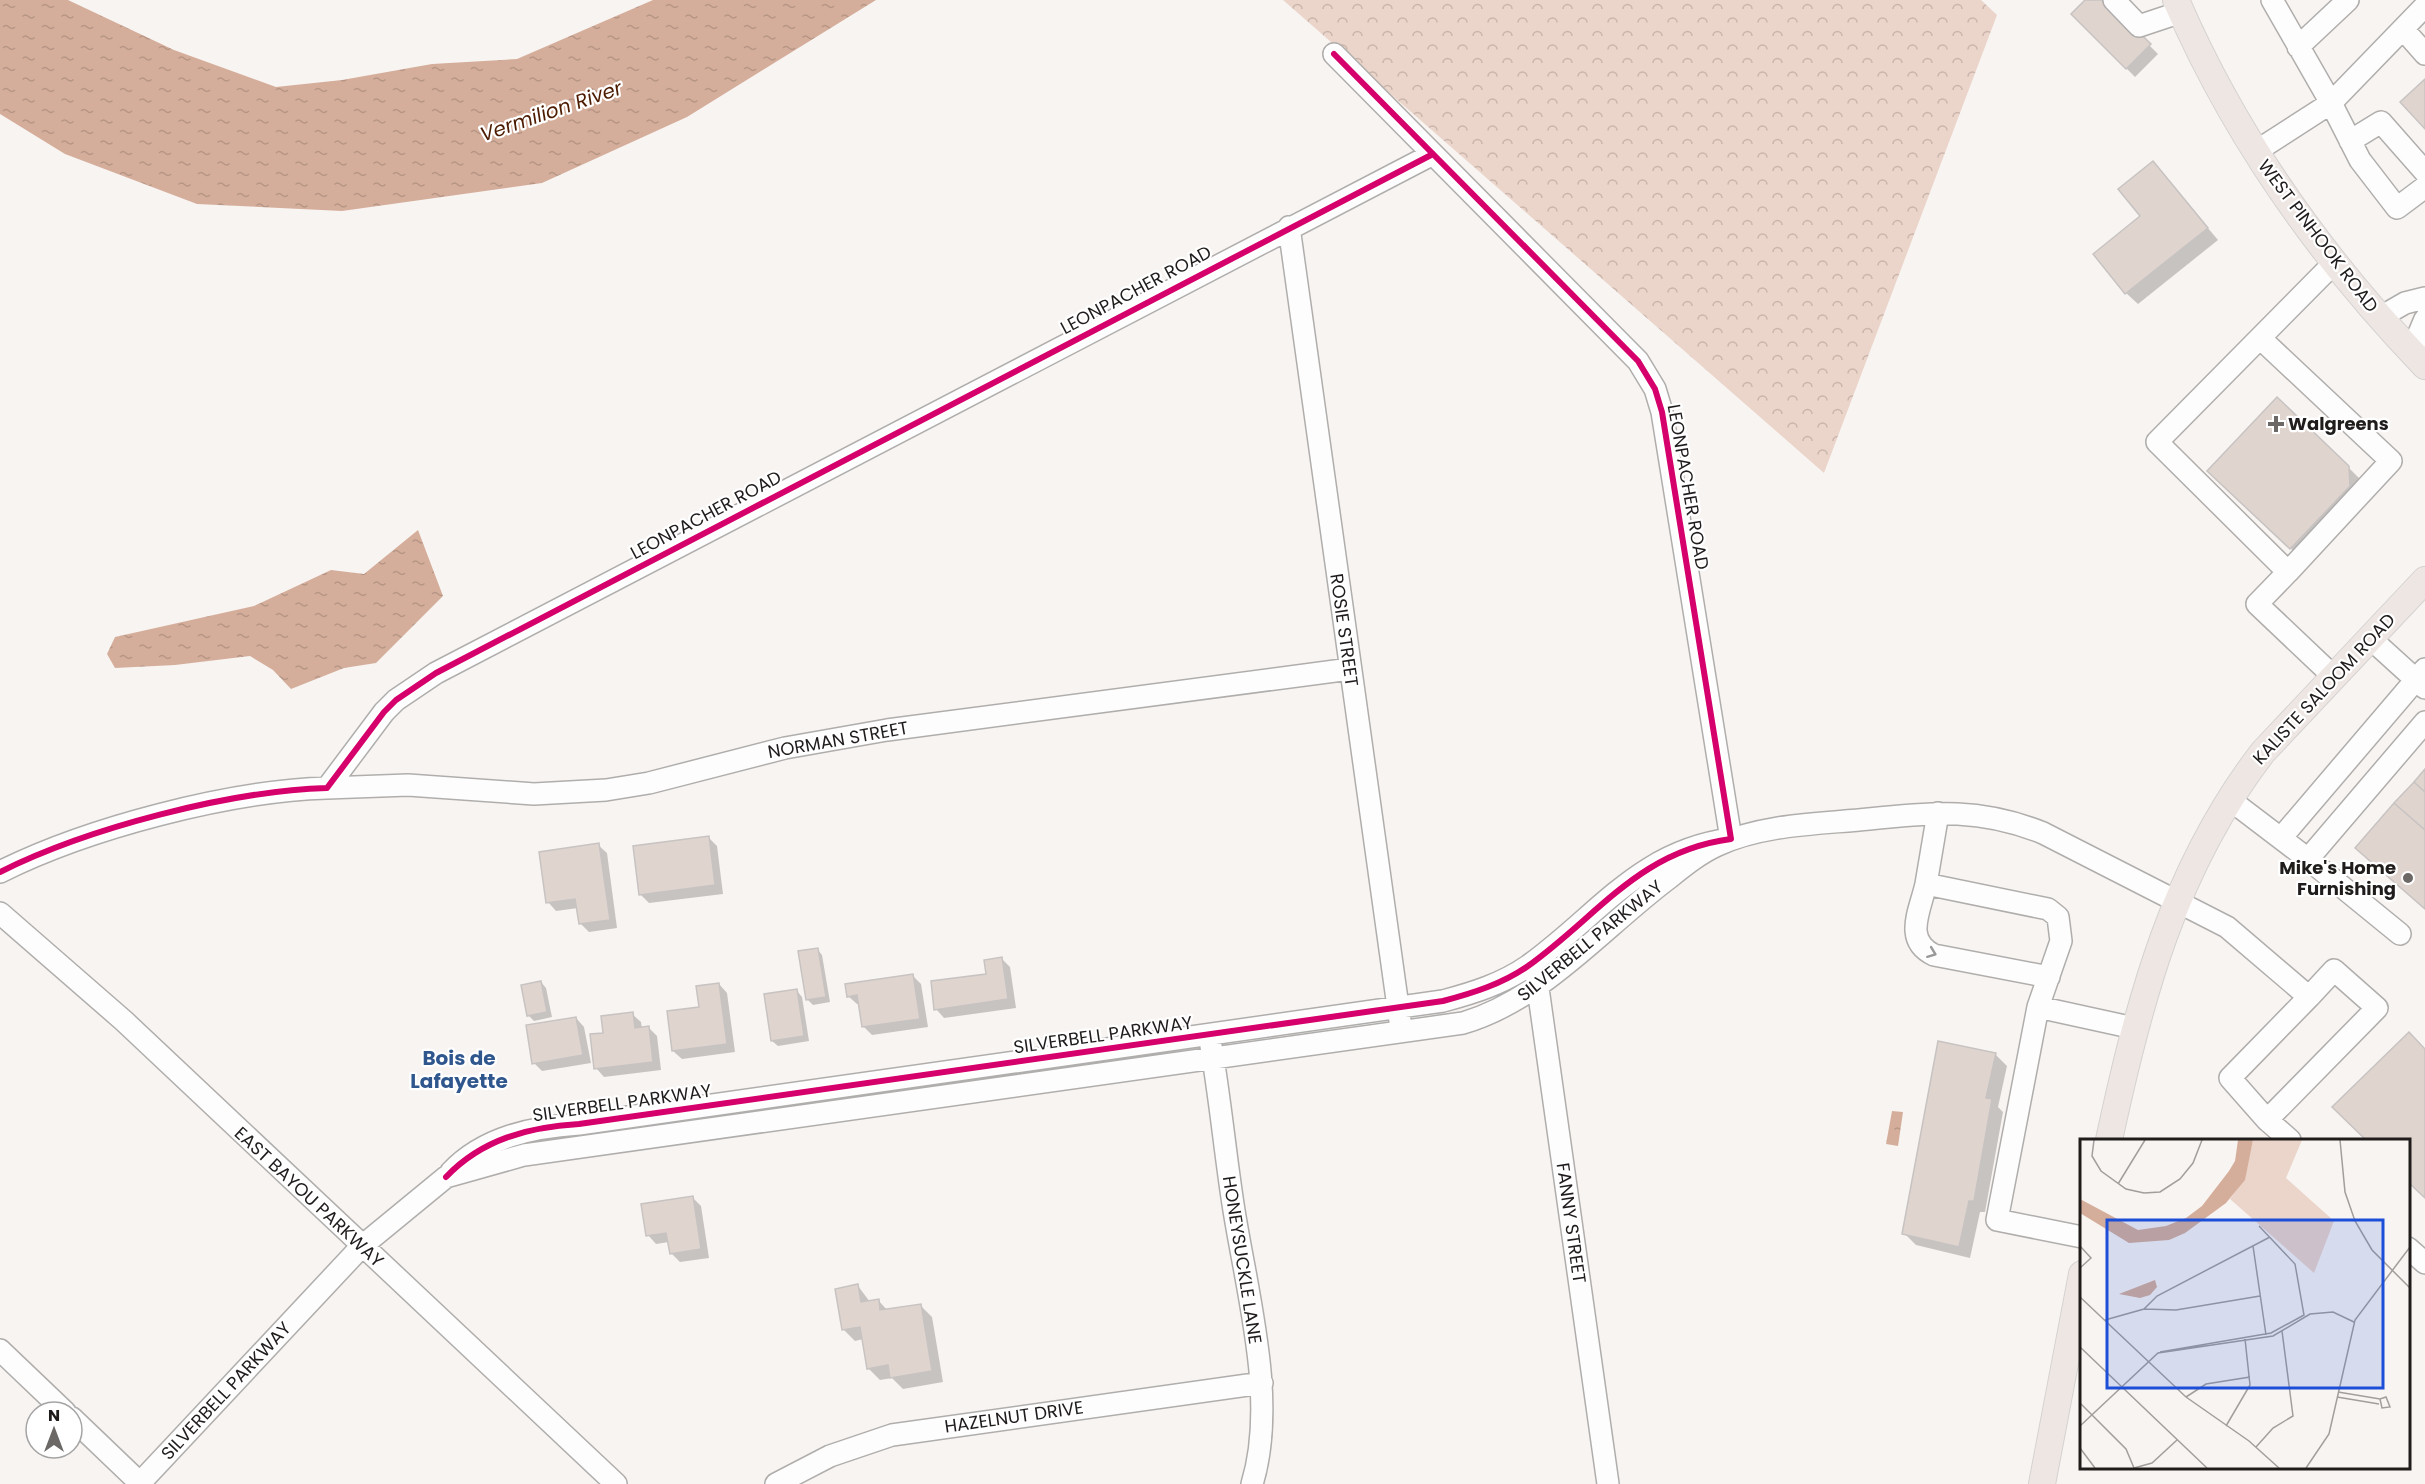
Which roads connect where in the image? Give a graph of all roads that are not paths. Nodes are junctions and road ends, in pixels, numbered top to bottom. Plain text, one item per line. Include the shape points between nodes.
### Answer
1 (2114, 0) edge
2 (2272, 0) edge
3 (2348, 0) edge
4 (2178, 6) edge
5 (2418, 17) edge
6 (2298, 47) junction
7 (1334, 54) dead end
8 (2425, 54) edge
9 (2331, 103) junction
10 (2350, 141) junction
11 (2255, 152) junction
12 (1433, 154) junction
13 (2425, 172) edge
14 (2425, 187) edge
15 (1288, 227) junction
16 (2334, 263) junction
17 (2425, 298) edge
18 (2379, 318) junction
19 (2425, 319) edge
20 (2260, 338) junction
21 (2418, 359) edge
22 (2288, 573) junction
23 (2425, 580) edge
24 (2371, 639) junction
25 (1350, 669) junction
26 (2333, 676) junction
27 (2422, 679) edge
28 (2425, 722) edge
29 (327, 788) junction
30 (2229, 799) junction
31 (1938, 813) junction
32 (2281, 838) junction
33 (1731, 839) junction
34 (2308, 859) junction
35 (0, 872) edge
36 (1926, 884) junction
37 (2178, 900) junction
38 (0, 913) edge
39 (2400, 934) dead end
40 (1534, 962) junction
41 (2049, 977) junction
42 (1538, 985) junction
43 (2309, 997) junction
44 (2038, 1007) junction
45 (1398, 1008) junction
46 (2134, 1028) junction
47 (1402, 1033) junction
48 (1210, 1036) junction
49 (1213, 1058) junction
50 (2267, 1120) junction
51 (2109, 1139) edge
52 (2289, 1139) edge
53 (446, 1177) junction
54 (2080, 1237) edge
55 (362, 1246) junction
56 (2410, 1249) edge
57 (2425, 1263) edge
58 (2080, 1284) edge
59 (0, 1350) edge
60 (1262, 1383) junction
61 (52, 1400) edge
62 (84, 1430) edge
63 (140, 1484) edge
64 (616, 1484) edge
65 (776, 1484) edge
66 (1252, 1484) edge
67 (1608, 1484) edge
68 (2042, 1484) edge

1 - 4 street via 2139,26
2 - 6 street
3 - 6 street
4 - 11 main road, WEST PINHOOK ROAD
5 - 8 street
5 - 9 street
6 - 9 street
7 - 12 street, LEONPACHER ROAD
9 - 10 street
9 - 11 street
10 - 13 street via 2381,122
10 - 14 street via 2397,208
11 - 16 main road, WEST PINHOOK ROAD
12 - 15 street, LEONPACHER ROAD
12 - 33 street, LEONPACHER ROAD via 1638,361 1655,389 1664,424
15 - 25 street, ROSIE STREET
15 - 29 street, LEONPACHER ROAD via 436,673 384,712
16 - 18 main road, WEST PINHOOK ROAD
16 - 20 street
17 - 18 street via 2405,303
18 - 21 main road, WEST PINHOOK ROAD
19 - 21 street
20 - 22 street via 2157,442
20 - 22 street via 2391,461
22 - 26 street via 2257,604
23 - 24 main road, KALISTE SALOOM ROAD
24 - 26 main road, KALISTE SALOOM ROAD
24 - 27 street
25 - 29 street, NORMAN STREET via 887,730 785,748 649,783 606,790 534,794 408,785
25 - 45 street, ROSIE STREET
26 - 30 main road, KALISTE SALOOM ROAD via 2263,752
27 - 32 street
28 - 34 street
29 - 35 street via 249,797 134,822 44,852
30 - 32 street
30 - 37 main road, KALISTE SALOOM ROAD via 2208,833
31 - 33 street, SILVERBELL PARKWAY via 1786,828
31 - 36 street
31 - 37 street, SILVERBELL PARKWAY via 1986,815 2016,822
32 - 34 street
33 - 40 street, SILVERBELL PARKWAY via 1682,850 1652,865
33 - 42 street, SILVERBELL PARKWAY via 1678,871
34 - 39 street
36 -> 41 street via 1915,934 1922,949 1934,955
36 - 41 street via 2048,909 2058,917 2061,928 2061,941
37 - 43 street, SILVERBELL PARKWAY via 2227,927
37 - 46 main road, KALISTE SALOOM ROAD
38 - 55 street, EAST BAYOU PARKWAY via 124,1021
40 - 42 street, FANNY STREET
40 - 45 street, SILVERBELL PARKWAY via 1497,984 1472,993
41 - 44 street
42 - 47 street, SILVERBELL PARKWAY via 1489,1015
42 - 67 street, FANNY STREET
43 - 50 street via 2230,1078
43 - 50 street via 2334,970 2377,1008
44 - 46 street
44 - 54 street via 1997,1220
45 - 47 street, ROSIE STREET
45 - 48 street, SILVERBELL PARKWAY
46 - 51 main road, KALISTE SALOOM ROAD
47 - 49 street, SILVERBELL PARKWAY
48 - 49 street, HONEYSUCKLE LANE
48 - 53 street, SILVERBELL PARKWAY via 546,1126 512,1135 477,1151
49 - 53 street, SILVERBELL PARKWAY via 524,1155
49 - 60 street, HONEYSUCKLE LANE
50 - 52 street
53 - 55 street, SILVERBELL PARKWAY
55 - 63 street, SILVERBELL PARKWAY
55 - 64 street, EAST BAYOU PARKWAY
56 - 57 street
58 - 68 main road
59 - 61 street
60 - 65 street, HAZELNUT DRIVE via 892,1435 830,1456
60 - 66 street, HONEYSUCKLE LANE via 1262,1436
62 - 63 street

